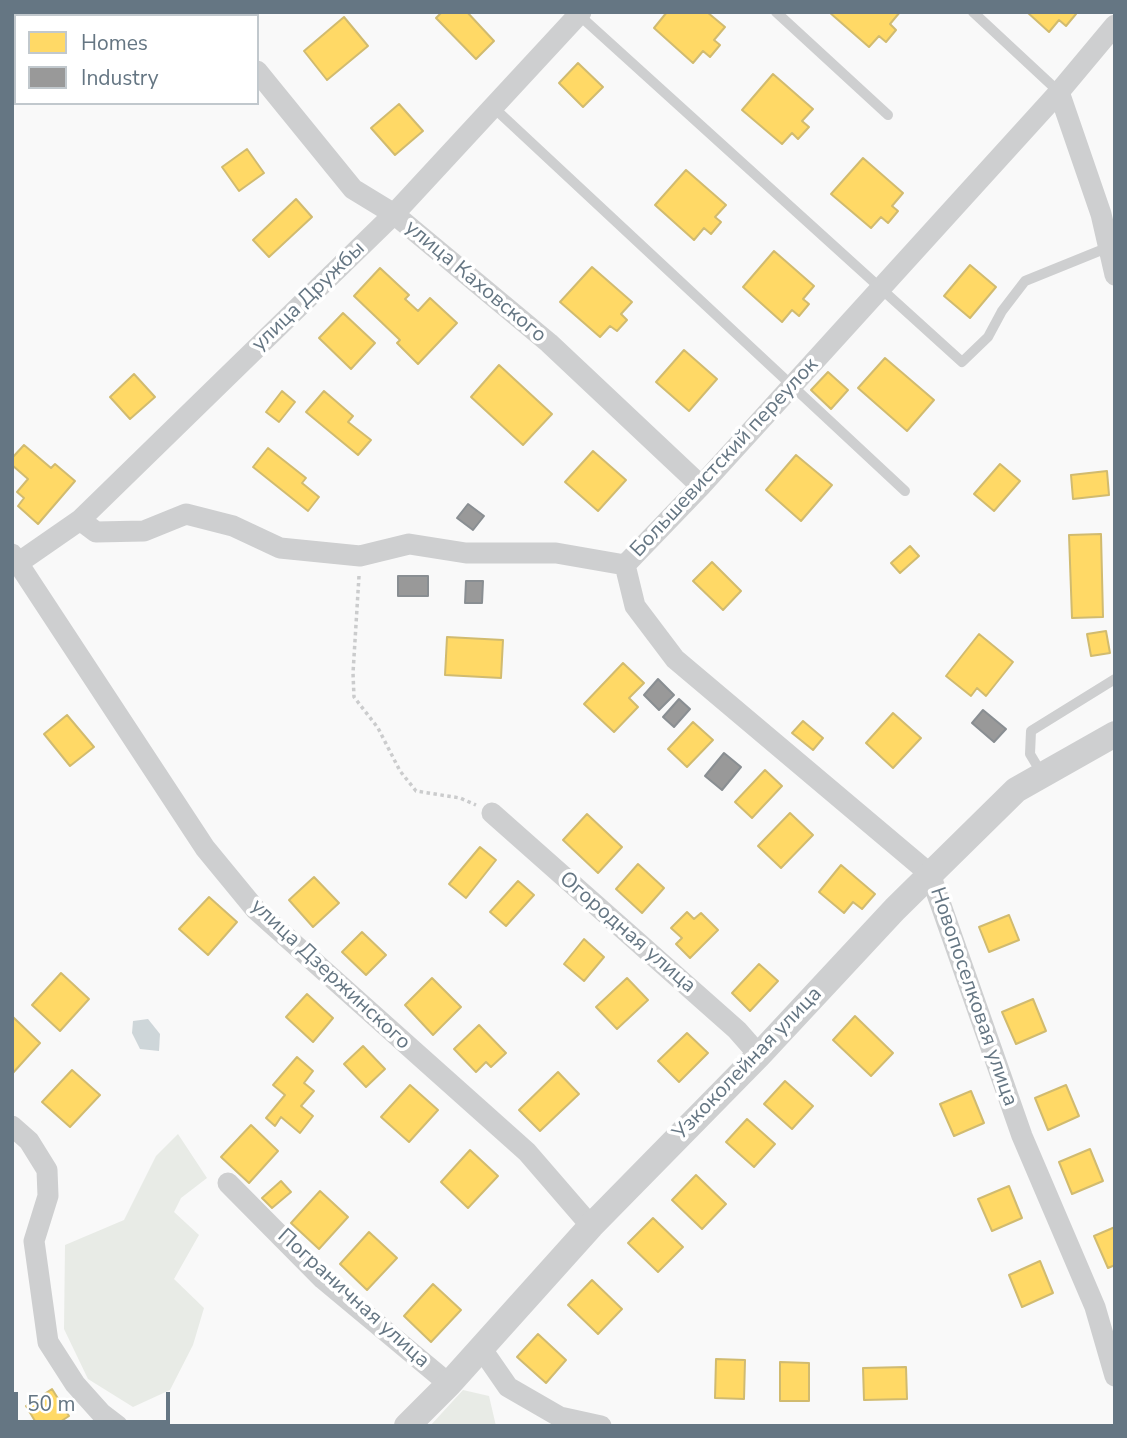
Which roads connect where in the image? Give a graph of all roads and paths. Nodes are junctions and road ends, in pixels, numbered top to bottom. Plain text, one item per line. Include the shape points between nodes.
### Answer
1 (776, 12) edge
2 (973, 12) edge
3 (580, 14) edge
4 (1115, 25) edge
5 (259, 73) edge
6 (1059, 92) junction
7 (493, 107) junction
8 (888, 115) dead end
9 (394, 214) junction
10 (1112, 248) edge
11 (1115, 275) edge
12 (880, 289) junction
13 (791, 387) junction
14 (701, 486) junction
15 (905, 491) dead end
16 (80, 520) junction
17 (360, 556) junction
18 (15, 559) edge
19 (625, 565) junction
20 (1115, 679) edge
21 (1115, 734) edge
22 (1042, 774) junction
23 (492, 813) joint
24 (930, 874) junction
25 (759, 1055) junction
26 (12, 1126) edge
27 (228, 1183) dead end
28 (591, 1226) junction
29 (481, 1348) junction
30 (1115, 1376) edge
31 (449, 1384) junction
32 (118, 1426) edge
33 (407, 1426) edge
34 (601, 1426) edge

1 - 8 lane
2 - 6 lane
3 - 7 street, улица Дружбы
3 - 12 lane
4 - 6 street, Большевистский переулок
5 - 9 street, улица Каховского via 353,189
6 - 10 street
6 - 12 street, Большевистский переулок
7 - 9 street, улица Дружбы
7 - 13 lane
9 - 14 street, улица Каховского via 549,343
9 - 16 street, улица Дружбы
10 - 11 street
10 - 12 lane via 1025,281 988,337 962,362
12 - 13 street, Большевистский переулок
13 - 14 street, Большевистский переулок
13 - 15 lane
14 - 19 street, Большевистский переулок
16 - 17 street, Большевистский переулок via 96,532 144,531 186,514 233,526 280,548
16 - 18 street, улица Дружбы
17 - 19 street, Большевистский переулок via 409,544 466,553 556,554
17 - 23 path via 354,697 415,791 460,797
18 - 28 street, улица Дзержинского via 205,848 256,910 527,1152
19 - 24 street, Новопоселковая улица via 635,606 675,659
20 - 22 lane via 1031,731 1030,754
21 - 22 street, Узкоколейная улица
22 - 24 street, Узкоколейная улица via 1016,790
23 - 25 street, Огородная улица via 737,1030
24 - 25 street, Узкоколейная улица
24 - 30 street, Новопоселковая улица via 1022,1136 1096,1307
25 - 28 street, Узкоколейная улица
26 - 32 street via 29,1141 47,1170 48,1196 34,1241 48,1342 75,1384
27 - 31 street, Пограничная улица via 323,1279
28 - 29 street, Узкоколейная улица
29 - 31 street, Узкоколейная улица
29 - 34 street via 508,1387 560,1417
31 - 33 street, Узкоколейная улица

